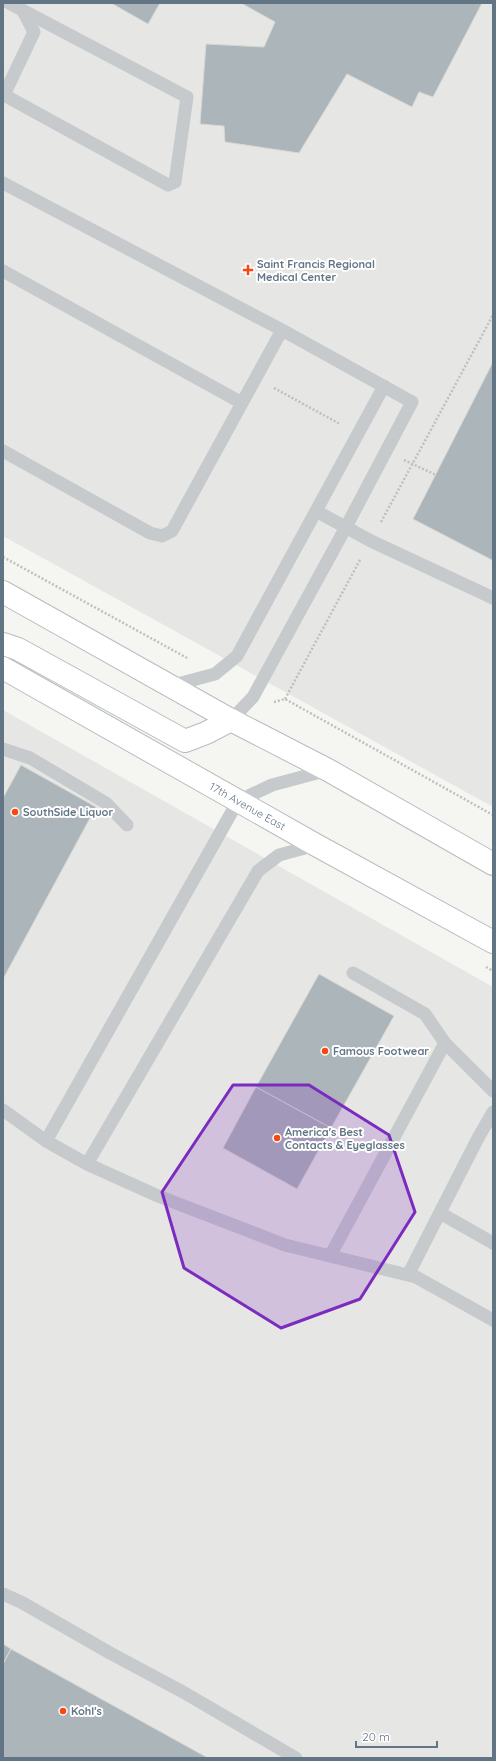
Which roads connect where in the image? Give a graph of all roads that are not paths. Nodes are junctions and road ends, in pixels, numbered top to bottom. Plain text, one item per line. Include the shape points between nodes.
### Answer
1 (10, 3) edge
2 (23, 11) junction
3 (3, 183) edge
4 (3, 271) edge
5 (282, 330) junction
6 (384, 386) junction
7 (242, 403) junction
8 (3, 452) edge
9 (316, 511) junction
10 (346, 528) junction
11 (3, 592) edge
12 (493, 598) edge
13 (3, 644) edge
14 (3, 668) edge
15 (170, 686) junction
16 (231, 720) junction
17 (3, 749) edge
18 (328, 770) junction
19 (238, 801) junction
20 (127, 825) dead end
21 (316, 845) junction
22 (493, 864) edge
23 (493, 942) edge
24 (353, 973) dead end
25 (445, 1043) junction
26 (493, 1091) edge
27 (3, 1110) edge
28 (493, 1112) edge
29 (46, 1141) junction
30 (87, 1164) junction
31 (440, 1213) junction
32 (493, 1242) edge
33 (330, 1256) junction
34 (408, 1275) junction
35 (493, 1320) edge
36 (3, 1594) edge
37 (296, 1758) edge

1 - 2 lane
2 - 2 lane via 34,32 4,95 168,185 175,182 187,97
3 - 5 lane
4 - 7 lane
5 - 6 lane
5 - 7 lane
6 - 9 lane
6 - 10 lane via 412,402
7 - 8 lane via 172,531 162,536 150,533
9 - 10 lane
9 - 15 lane via 236,656 215,674
10 - 12 lane
10 - 16 lane via 253,697
11 - 15 street
13 - 16 street via 18,649 185,741
14 - 19 street, 17th Avenue East
15 - 16 street
16 - 18 street
17 - 20 lane via 30,758 106,803
18 - 19 lane via 272,785
18 - 22 street
19 - 21 street, 17th Avenue East
19 - 29 lane
21 - 23 street, 17th Avenue East
21 - 30 lane via 279,855 258,871
24 - 25 lane via 425,1014
25 - 26 lane
25 - 33 lane
27 - 29 lane
28 - 31 lane
29 - 30 lane
30 - 33 lane via 158,1196 285,1245
31 - 32 lane
31 - 34 lane
33 - 34 lane
34 - 35 lane
36 - 37 lane via 183,1692

